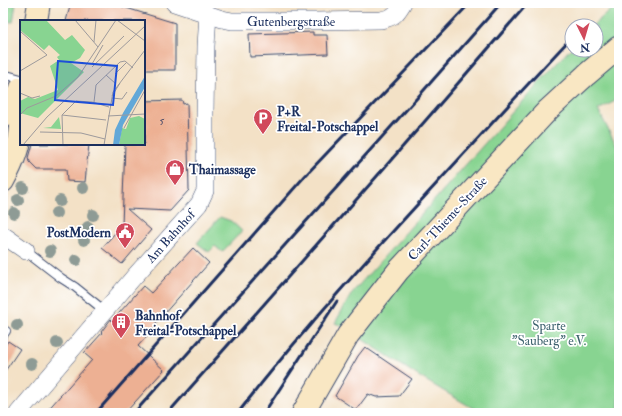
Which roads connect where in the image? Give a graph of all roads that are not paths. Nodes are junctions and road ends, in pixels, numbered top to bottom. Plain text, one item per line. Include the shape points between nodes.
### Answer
1 (39, 3) edge
2 (174, 3) edge
3 (403, 3) edge
4 (208, 14) junction
5 (36, 20) edge
6 (619, 47) edge
7 (3, 74) edge
8 (20, 79) edge
9 (20, 91) edge
10 (3, 117) edge
11 (20, 134) edge
12 (3, 181) edge
13 (3, 235) edge
14 (26, 251) joint
15 (105, 311) junction
16 (18, 413) edge
17 (303, 413) edge

1 - 5 main road
2 - 4 street, Gutenbergstraße
3 - 4 street, Gutenbergstraße via 391,18 381,20 232,21
4 - 15 street, Am Bahnhof via 205,191 199,204
6 - 17 main road, Carl-Thieme-Straße via 548,110 398,271 348,336
7 - 8 lane
9 - 10 main road
11 - 12 main road via 18,146
13 - 14 street
14 - 15 lane
15 - 16 street, Am Bahnhof

